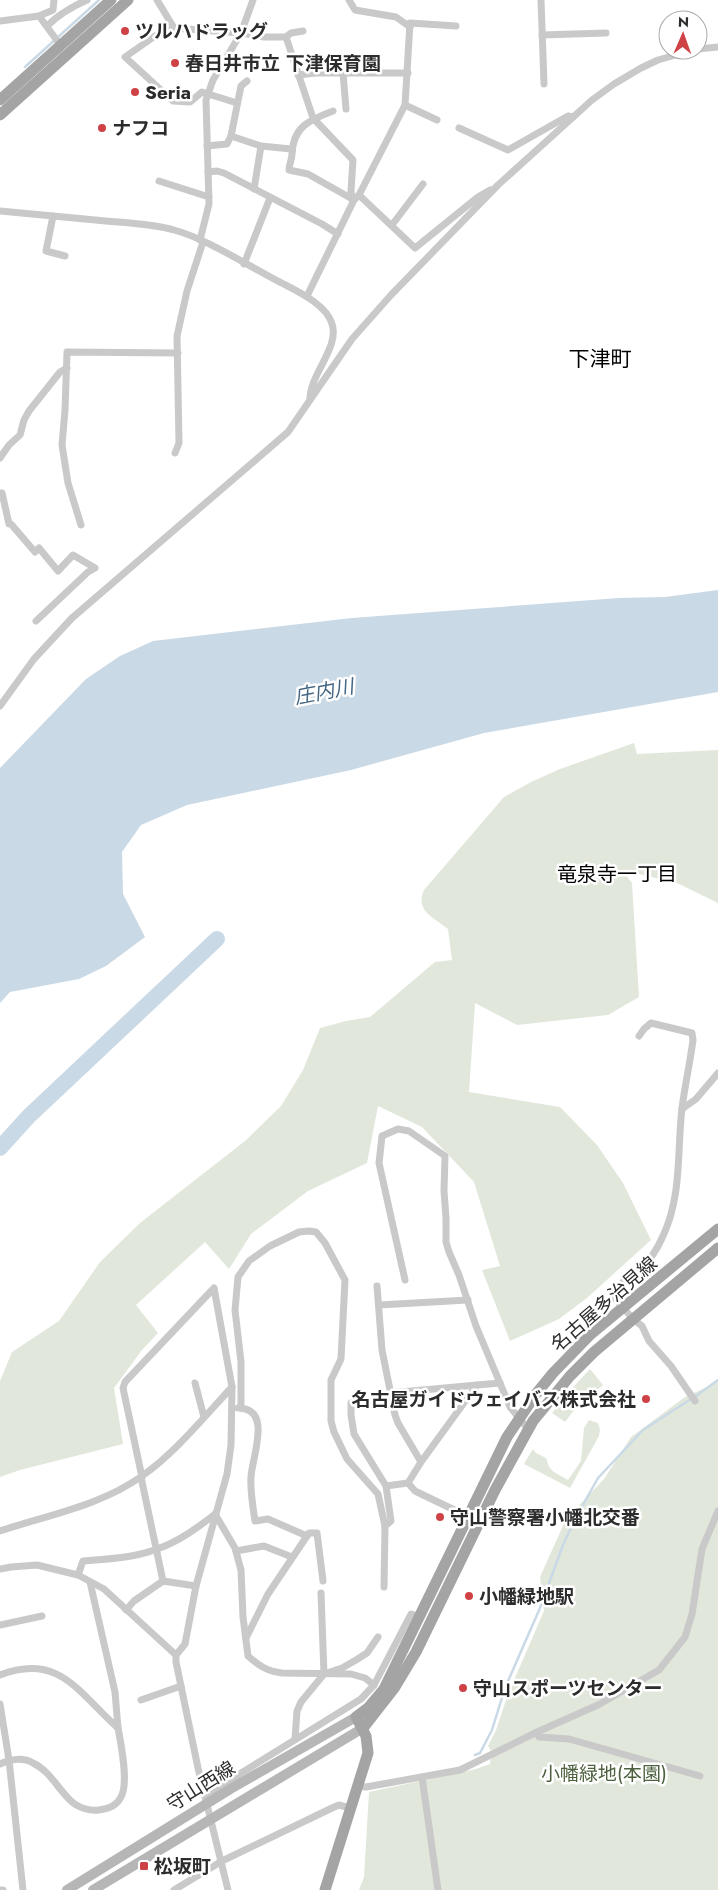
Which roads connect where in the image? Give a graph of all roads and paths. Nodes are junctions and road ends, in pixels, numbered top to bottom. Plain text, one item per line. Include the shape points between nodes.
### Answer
1 (54, 0) edge
2 (87, 0) edge
3 (128, 0) edge
4 (157, 0) edge
5 (253, 0) edge
6 (541, 0) edge
7 (352, 1) edge
8 (105, 2) edge
9 (54, 14) junction
10 (40, 16) junction
11 (0, 21) edge
12 (47, 26) junction
13 (456, 26) dead end
14 (410, 27) junction
15 (174, 28) junction
16 (303, 31) dead end
17 (241, 33) junction
18 (606, 33) dead end
19 (542, 35) junction
20 (286, 37) junction
21 (61, 46) junction
22 (659, 60) edge
23 (343, 73) junction
24 (408, 73) junction
25 (298, 75) junction
26 (247, 81) dead end
27 (544, 84) dead end
28 (208, 94) junction
29 (0, 100) edge
30 (236, 103) junction
31 (405, 105) junction
32 (346, 108) dead end
33 (333, 111) dead end
34 (0, 115) edge
35 (572, 117) junction
36 (313, 118) junction
37 (437, 120) dead end
38 (459, 128) dead end
39 (231, 136) junction
40 (207, 146) junction
41 (262, 146) junction
42 (291, 149) junction
43 (208, 172) junction
44 (159, 181) dead end
45 (423, 184) dead end
46 (498, 185) junction
47 (254, 189) junction
48 (209, 198) junction
49 (270, 198) junction
50 (355, 198) junction
51 (0, 211) edge
52 (53, 216) junction
53 (392, 225) junction
54 (338, 234) junction
55 (202, 241) junction
56 (65, 256) dead end
57 (244, 264) junction
58 (307, 296) junction
59 (178, 352) junction
60 (67, 368) junction
61 (310, 399) junction
62 (175, 454) dead end
63 (0, 458) edge
64 (0, 493) edge
65 (81, 525) dead end
66 (36, 621) dead end
67 (0, 706) edge
68 (639, 1036) dead end
69 (718, 1073) edge
70 (682, 1109) junction
71 (718, 1229) edge
72 (718, 1248) edge
73 (405, 1280) dead end
74 (377, 1286) dead end
75 (468, 1300) junction
76 (379, 1305) junction
77 (623, 1307) junction
78 (633, 1319) junction
79 (195, 1382) dead end
80 (500, 1383) junction
81 (477, 1385) junction
82 (232, 1387) junction
83 (390, 1393) junction
84 (695, 1401) dead end
85 (351, 1403) dead end
86 (233, 1408) junction
87 (241, 1408) junction
88 (520, 1416) junction
89 (204, 1417) junction
90 (531, 1425) junction
91 (421, 1462) junction
92 (141, 1477) junction
93 (408, 1483) junction
94 (386, 1486) junction
95 (718, 1511) edge
96 (215, 1514) junction
97 (469, 1517) junction
98 (385, 1526) junction
99 (0, 1531) edge
100 (307, 1536) junction
101 (156, 1550) junction
102 (236, 1551) junction
103 (292, 1557) junction
104 (0, 1569) edge
105 (78, 1575) junction
106 (163, 1581) junction
107 (323, 1581) dead end
108 (90, 1582) junction
109 (196, 1586) junction
110 (384, 1588) dead end
111 (321, 1593) dead end
112 (126, 1610) junction
113 (42, 1616) dead end
114 (420, 1617) junction
115 (0, 1625) edge
116 (378, 1637) dead end
117 (246, 1638) junction
118 (176, 1655) junction
119 (324, 1674) junction
120 (0, 1675) edge
121 (374, 1685) junction
122 (181, 1686) junction
123 (141, 1700) dead end
124 (0, 1704) edge
125 (356, 1717) junction
126 (118, 1728) junction
127 (363, 1728) junction
128 (539, 1737) dead end
129 (295, 1739) junction
130 (9, 1760) junction
131 (0, 1764) edge
132 (700, 1776) dead end
133 (422, 1777) junction
134 (357, 1786) junction
135 (206, 1800) junction
136 (350, 1808) junction
137 (212, 1819) junction
138 (222, 1861) junction
139 (23, 1890) edge
140 (67, 1890) edge
141 (93, 1890) edge
142 (174, 1890) edge
143 (228, 1890) edge
144 (325, 1890) edge
145 (438, 1890) edge

1 - 9 street
2 - 9 street
3 - 34 main road
4 - 15 street
5 - 17 street
6 - 19 street
7 - 14 street via 355,10 396,16
8 - 21 main road
9 - 10 street
9 - 12 street
10 - 11 street
10 - 12 street
12 - 21 street
13 - 14 street via 410,23
14 - 24 street
15 - 17 street
15 - 28 street via 155,36 125,58 173,101 190,102 202,92
16 - 20 street
17 - 20 street
17 - 28 street
18 - 19 street
19 - 27 street
20 - 25 street
21 - 29 main road
22 - 35 street via 640,68 597,96
23 - 24 street
23 - 25 street
23 - 32 street
24 - 31 street
25 - 36 street
26 - 30 street via 241,86
28 - 30 street
28 - 40 street
30 - 39 street
31 - 37 street
31 - 50 street
33 - 36 street
35 - 38 street via 568,116 508,150
35 - 46 street
36 - 42 street via 300,128
36 - 50 street via 353,160 351,191
39 - 40 street via 227,144
39 - 41 street
40 - 43 street
41 - 42 street
41 - 47 street
42 - 50 street via 289,170 308,174
43 - 47 street via 224,173
43 - 48 street
44 - 48 street
45 - 53 street
46 - 53 street via 478,197 415,248
46 - 61 street via 352,339
47 - 49 street
48 - 55 street
49 - 54 street
49 - 57 street
50 - 53 street
50 - 54 street
51 - 52 street
52 - 55 street via 174,230
52 - 56 street via 46,251
54 - 58 street
55 - 57 street
55 - 59 street via 181,313
57 - 58 street
58 - 61 street via 333,324 331,345 313,381
59 - 60 street via 67,352
59 - 62 street via 179,443
60 - 63 street via 60,372 29,411 20,435
60 - 65 street via 62,445 68,483
61 - 67 street via 288,432 72,618 34,659
64 - 66 street via 9,524 35,552 40,548 58,571 73,555 95,568
68 - 70 street via 651,1023 692,1033
69 - 70 street
70 - 77 street via 679,1170 672,1211 652,1256 615,1291 615,1298
71 - 77 main road, 名古屋多治見線
72 - 78 main road, 名古屋多治見線
73 - 75 street via 379,1162 382,1136 398,1129 409,1131 445,1156 446,1242
74 - 76 street
75 - 76 street
75 - 80 street
76 - 83 street via 382,1350
77 - 78 street
77 - 88 main road, 名古屋多治見線 via 559,1366
78 - 84 street via 642,1326 649,1341
78 - 90 main road, 名古屋多治見線 via 570,1376
79 - 89 street
80 - 81 street
80 - 88 street via 510,1407
81 - 83 street
81 - 91 street
82 - 86 street
82 - 89 street
82 - 92 street via 214,1288 125,1382 123,1388
83 - 91 street via 398,1423
85 - 94 street via 354,1434
86 - 87 street
86 - 96 street via 230,1455
87 - 98 street via 241,1362 234,1310 238,1277 249,1262 276,1242 299,1232 316,1232 345,1280 342,1359 331,1380 332,1426 347,1459 378,1494
87 - 100 street via 254,1413 258,1425 251,1478 255,1520 268,1519
88 - 90 street
88 - 97 main road, 名古屋多治見線
89 - 92 street
90 - 127 main road, 名古屋多治見線 via 416,1652 395,1687
91 - 93 street
92 - 99 street via 91,1502
92 - 101 street
93 - 94 street
93 - 97 street via 415,1491
94 - 98 street via 391,1521
95 - 133 street via 702,1549 692,1614 685,1637 659,1670 598,1705 460,1770
96 - 101 street
96 - 102 street
96 - 109 street
97 - 114 main road, 名古屋多治見線
98 - 110 street
100 - 103 street
100 - 107 street via 309,1532 317,1533
101 - 105 street via 83,1561
101 - 106 street
102 - 103 street via 264,1546
102 - 117 street via 241,1570
103 - 117 street via 268,1594
104 - 105 street via 37,1565
105 - 108 street
106 - 109 street
106 - 112 street
108 - 112 street via 104,1589
108 - 126 street via 112,1676
109 - 118 street via 184,1644
111 - 119 street
112 - 118 street
113 - 115 street
114 - 121 street via 411,1614
114 - 125 main road, 名古屋多治見線 via 384,1689
116 - 119 street via 356,1660
117 - 119 street via 248,1656 261,1668 282,1673
118 - 122 street
119 - 121 street via 359,1676
119 - 129 street via 299,1706
120 - 126 street via 23,1668 62,1676
121 - 129 street via 361,1699
122 - 123 street
122 - 135 street
124 - 130 street
125 - 127 main road
125 - 135 main road, 守山西線
126 - 130 street via 124,1792 114,1805 106,1809 82,1808 33,1762
127 - 134 main road via 368,1753
127 - 137 main road, 守山西線
128 - 132 street via 568,1740
129 - 135 street
130 - 131 street
130 - 139 street
133 - 134 street
133 - 145 street
134 - 136 main road
135 - 137 street
135 - 140 main road, 守山西線
136 - 138 street via 339,1805
136 - 144 main road
137 - 138 street
137 - 141 main road, 守山西線
138 - 142 street
138 - 143 street

